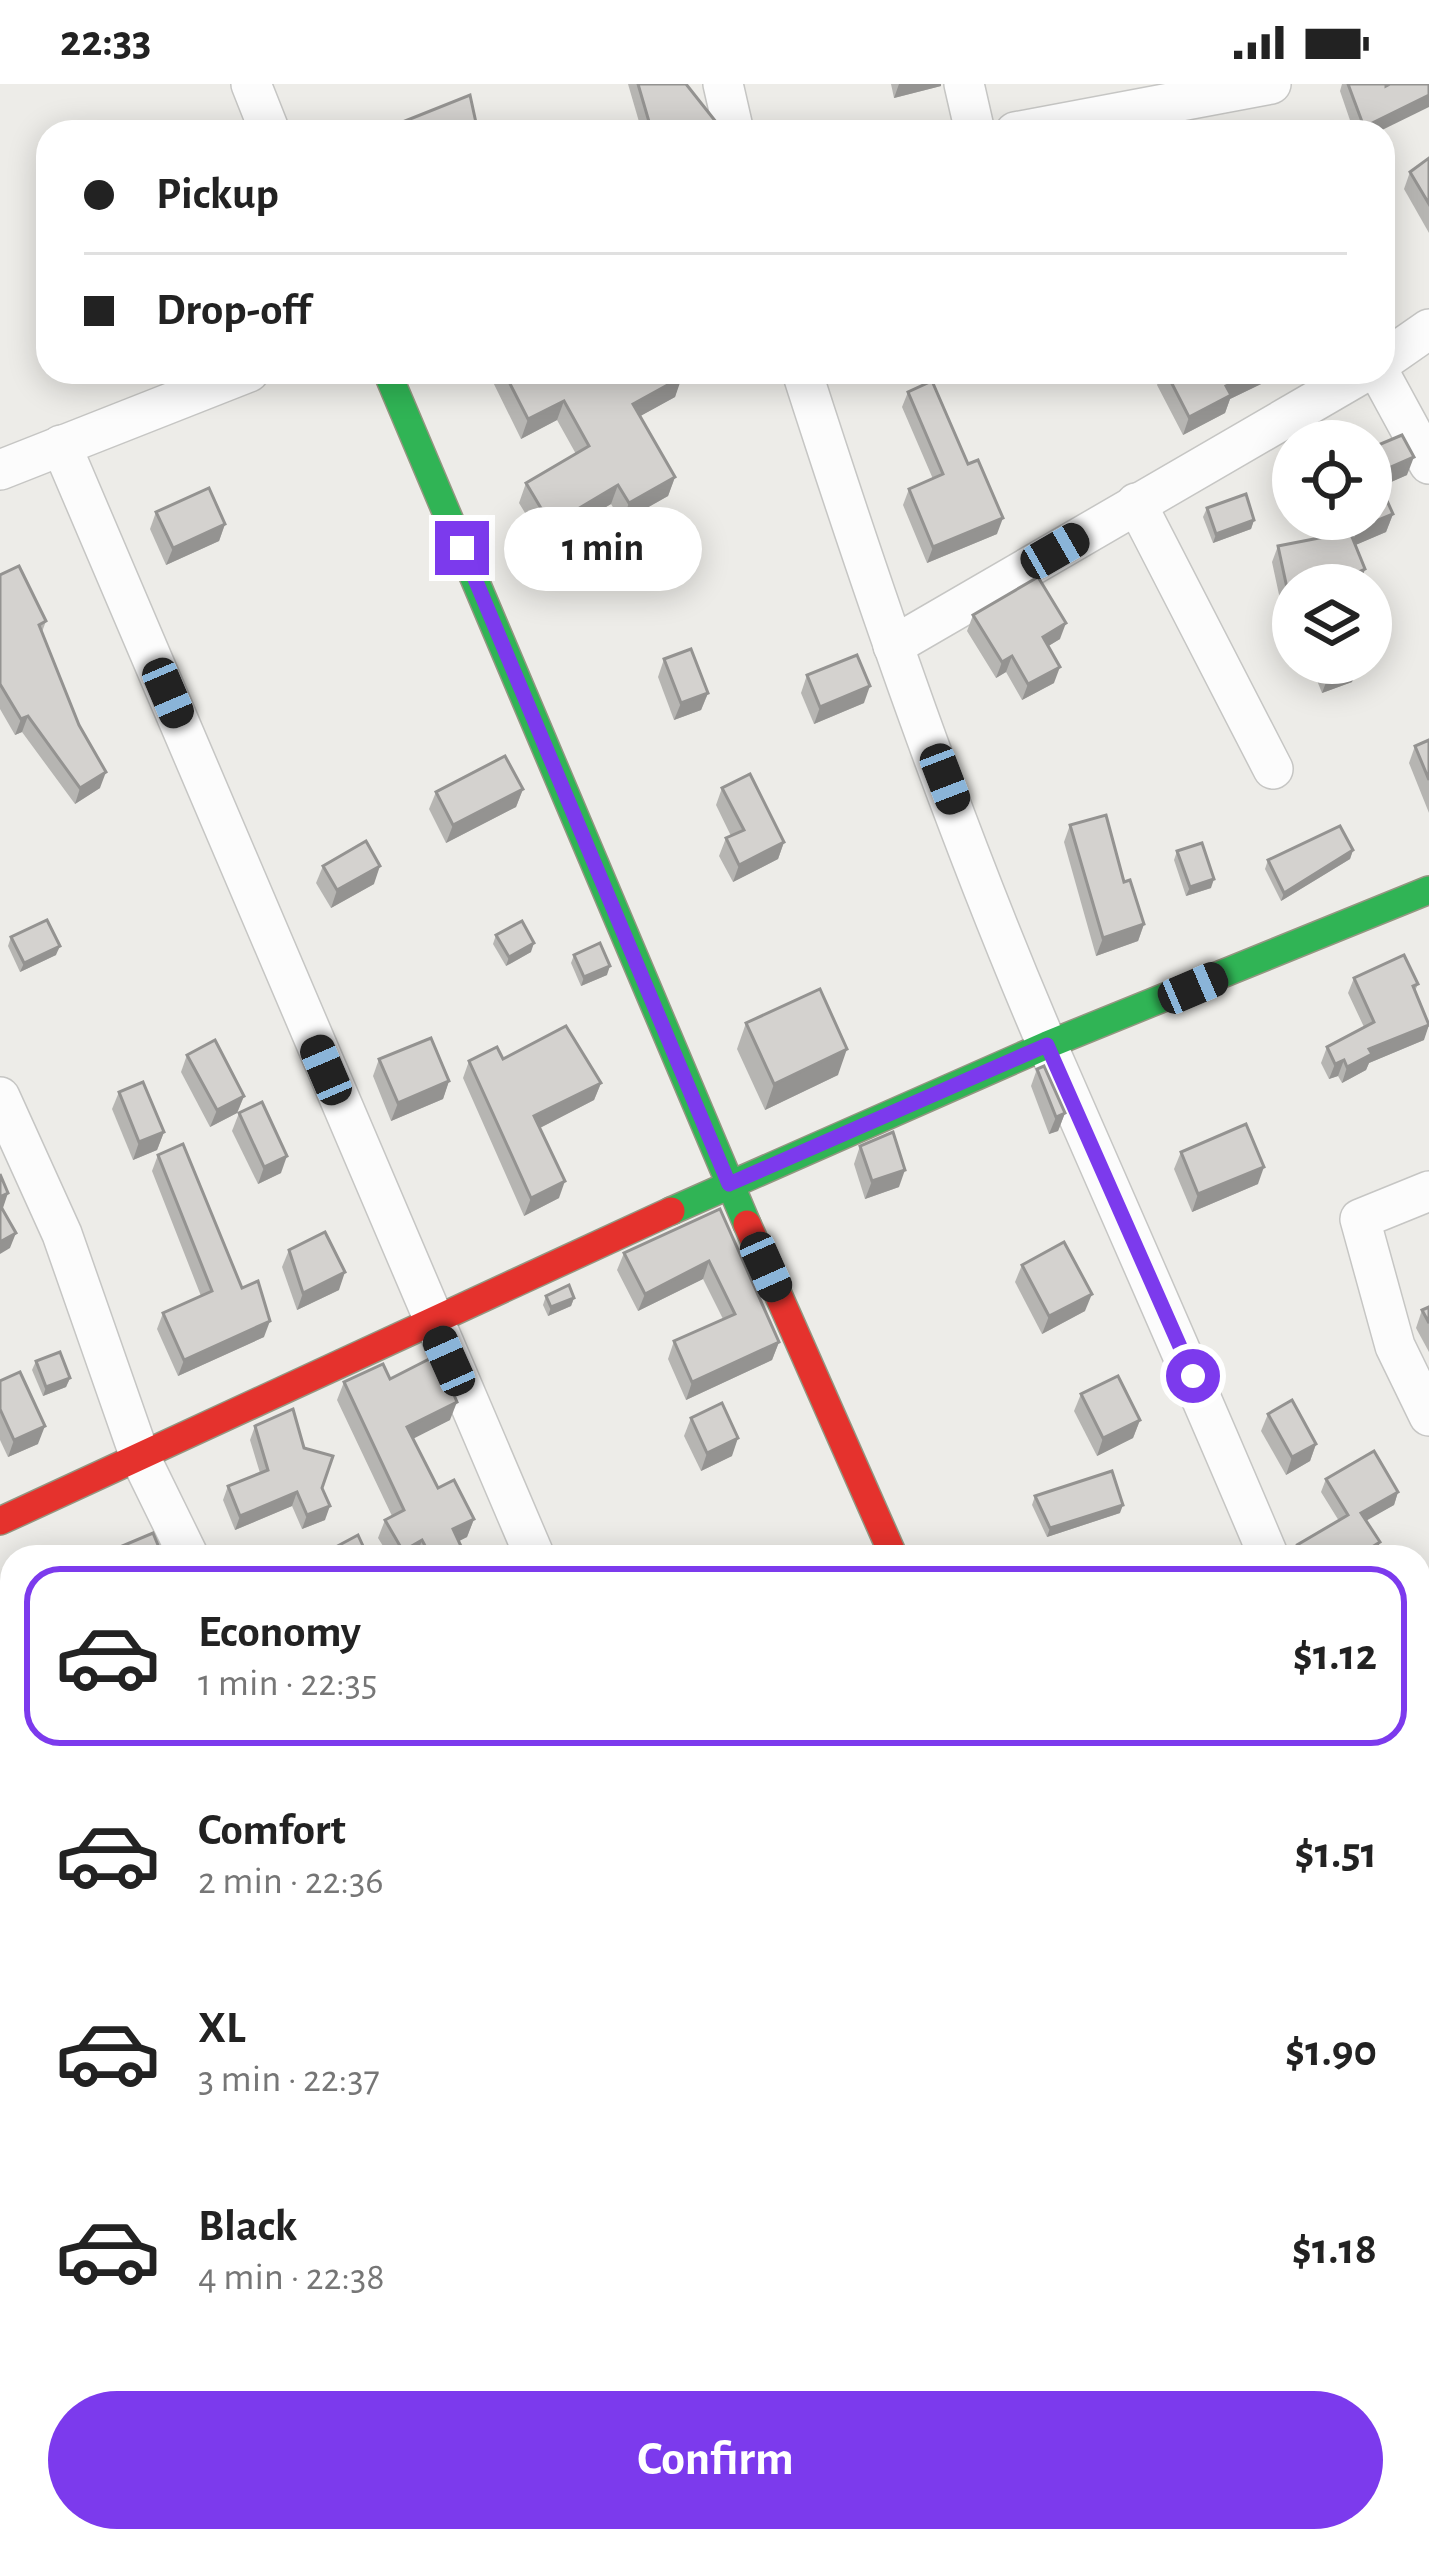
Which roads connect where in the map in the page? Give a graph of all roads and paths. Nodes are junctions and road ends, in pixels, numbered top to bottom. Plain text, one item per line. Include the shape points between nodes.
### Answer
1 (723, 84) edge
2 (964, 84) edge
3 (1271, 84) edge
4 (257, 86) edge
5 (267, 120) edge
6 (731, 120) edge
7 (972, 120) edge
8 (1079, 120) edge
9 (1429, 328) edge
10 (1395, 352) edge
11 (217, 384) edge
12 (393, 384) edge
13 (806, 384) edge
14 (1344, 384) edge
15 (1385, 384) edge
16 (61, 445) junction
17 (1429, 464) edge
18 (0, 470) edge
19 (1136, 503) junction
20 (893, 646) junction
21 (1273, 769) dead end
22 (1429, 890) edge
23 (1047, 1045) junction
24 (0, 1096) edge
25 (729, 1184) junction
26 (1429, 1191) edge
27 (432, 1322) junction
28 (1429, 1416) edge
29 (140, 1456) junction
30 (0, 1521) edge
31 (183, 1545) edge
32 (530, 1545) edge
33 (889, 1545) edge
34 (1264, 1545) edge

1 - 6 street
2 - 7 street
3 - 8 street
4 - 5 street
9 - 10 street
11 - 16 street
12 - 25 street
13 - 20 street
14 - 19 street
15 - 17 street
16 - 18 street
16 - 27 street
19 - 20 street
19 - 21 street
20 - 23 street
22 - 23 street
23 - 25 street
23 - 34 street
24 - 29 street via 62,1234
25 - 27 street
25 - 33 street
26 - 28 street via 1360,1219 1395,1346
27 - 29 street
27 - 32 street
29 - 30 street
29 - 31 street

